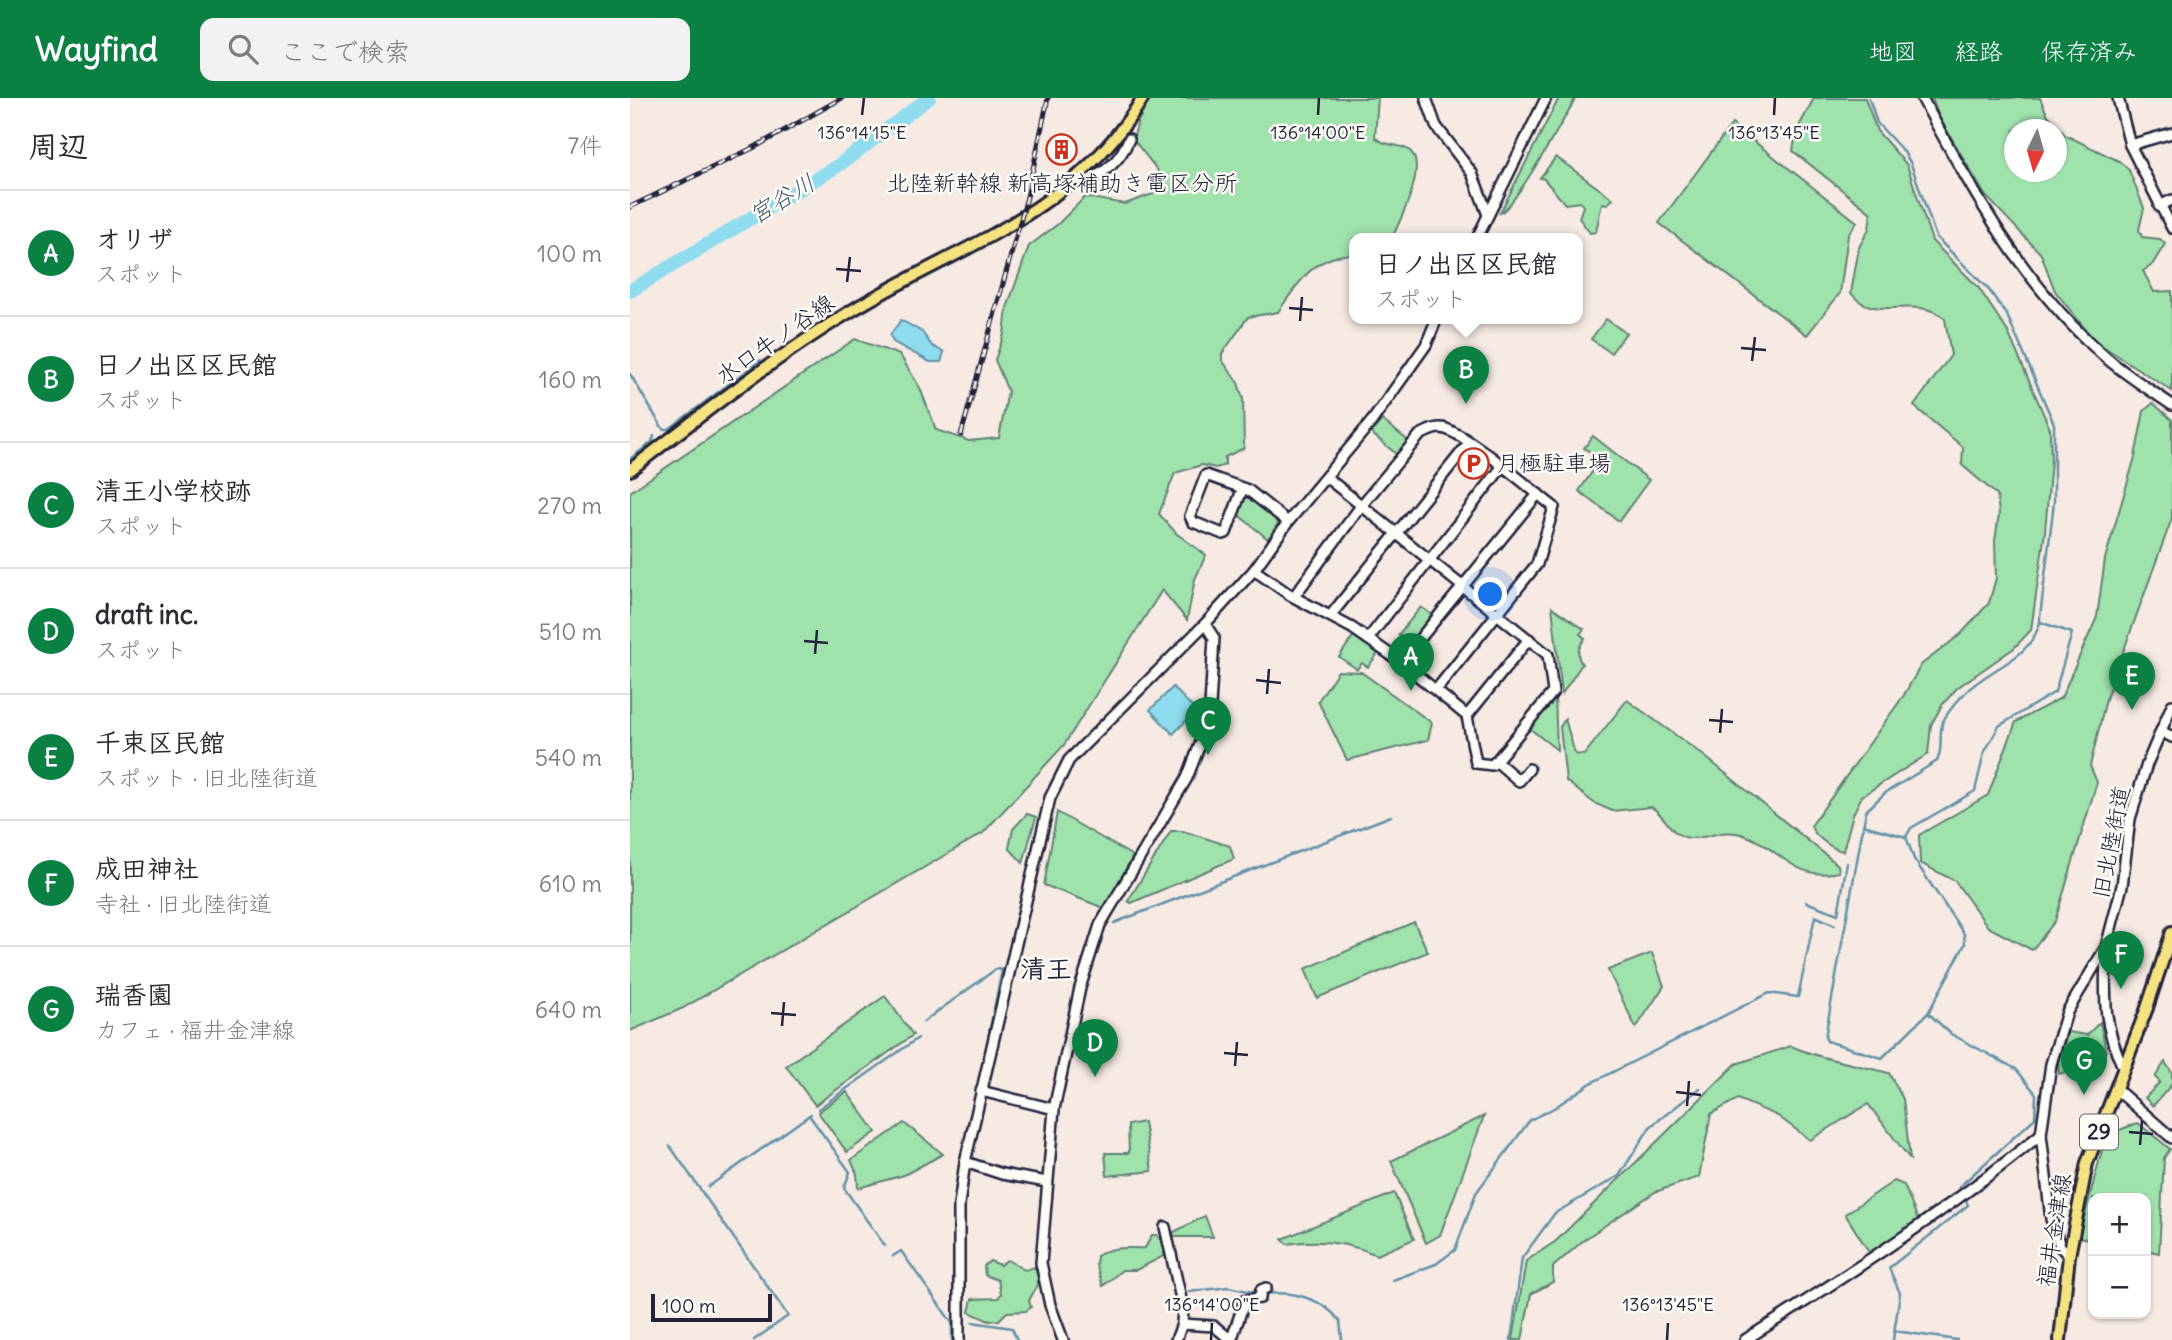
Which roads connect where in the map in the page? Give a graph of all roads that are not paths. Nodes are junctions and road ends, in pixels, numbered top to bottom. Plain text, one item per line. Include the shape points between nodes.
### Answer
1 (1143, 98) edge
2 (1426, 98) edge
3 (1546, 98) edge
4 (1922, 98) edge
5 (2118, 98) edge
6 (2172, 133) edge
7 (1129, 139) dead end
8 (2130, 145) junction
9 (1075, 180) junction
10 (2172, 200) edge
11 (2159, 206) junction
12 (1488, 215) junction
13 (2172, 228) edge
14 (1479, 233) edge
15 (1434, 324) edge
16 (2172, 405) edge
17 (1469, 443) junction
18 (1502, 467) junction
19 (630, 470) edge
20 (1326, 477) junction
21 (1242, 490) junction
22 (1538, 494) junction
23 (1361, 506) junction
24 (1288, 522) junction
25 (1396, 533) junction
26 (1430, 560) junction
27 (1254, 570) junction
28 (1463, 587) junction
29 (1295, 595) junction
30 (1495, 611) junction
31 (1331, 615) junction
32 (1205, 624) junction
33 (1368, 639) junction
34 (1529, 639) junction
35 (1401, 662) junction
36 (1436, 690) junction
37 (2172, 705) edge
38 (1467, 716) junction
39 (2161, 731) junction
40 (2172, 737) edge
41 (1496, 761) junction
42 (1530, 769) dead end
43 (2172, 932) edge
44 (2106, 947) junction
45 (2123, 1067) junction
46 (2116, 1089) junction
47 (981, 1091) junction
48 (1054, 1109) junction
49 (2041, 1134) junction
50 (2172, 1138) edge
51 (965, 1162) junction
52 (1047, 1182) junction
53 (1165, 1227) dead end
54 (2069, 1256) junction
55 (1266, 1288) dead end
56 (1182, 1324) junction
57 (1232, 1339) edge
58 (959, 1340) edge
59 (1063, 1340) edge
60 (1176, 1340) edge
61 (1745, 1340) edge
62 (2060, 1340) edge

1 - 9 main road, 水口牛ノ谷線
2 - 12 street via 1436,126 1472,173
3 - 12 street
4 - 16 street via 1966,180 2030,278 2105,358
5 - 8 street
6 - 8 street
7 - 9 street via 1111,167 1085,182
8 - 11 street
9 - 19 main road, 水口牛ノ谷線 via 1028,216 850,312
10 - 11 street
11 - 13 street
12 - 14 street
15 - 20 street via 1419,355
17 - 18 street
17 - 23 street via 1446,429 1420,435
17 - 25 street
18 - 22 street
18 - 26 street
20 - 23 street
20 - 24 street
21 - 21 street via 1206,475 1190,516 1193,522 1226,533
21 - 24 street
22 - 28 street
22 - 30 street via 1554,508 1537,564
23 - 25 street
23 - 29 street
24 - 27 street
25 - 26 street
25 - 31 street
26 - 28 street
26 - 33 street
27 - 29 street
27 - 32 street
28 - 30 street
28 - 35 street
29 - 31 street
30 - 34 street
30 - 36 street
31 - 33 street
32 - 47 street via 1087,740 1069,760 1054,789 1041,827
32 - 48 street via 1214,638 1204,734 1187,778 1100,925 1080,988
33 - 35 street
34 - 38 street
34 - 41 street via 1548,655 1553,692
35 - 36 street
36 - 38 street
37 - 39 street, 旧北陸街道
38 - 41 street via 1476,763 1492,765
39 - 40 street
39 - 44 street, 旧北陸街道 via 2130,818 2122,886
41 - 42 street via 1519,780
43 - 45 main road, 福井金津線 / 29
44 - 45 street, 旧北陸街道 via 2105,1014
44 - 49 street, 旧北陸街道 via 2067,1012 2050,1064
45 - 46 main road, 福井金津線 / 29
46 - 50 street
46 - 54 main road, 福井金津線 / 29 via 2087,1163
47 - 48 street
47 - 51 street
48 - 52 street
49 - 54 street, 旧北陸街道 via 2051,1219 2060,1246
49 - 61 street via 1926,1223
51 - 52 street
51 - 58 street via 958,1217
52 - 59 street via 1041,1263
53 - 56 street via 1183,1308
54 - 62 main road, 福井金津線 / 29
55 - 57 street via 1260,1297 1245,1300
56 - 57 street via 1214,1326
56 - 60 street

